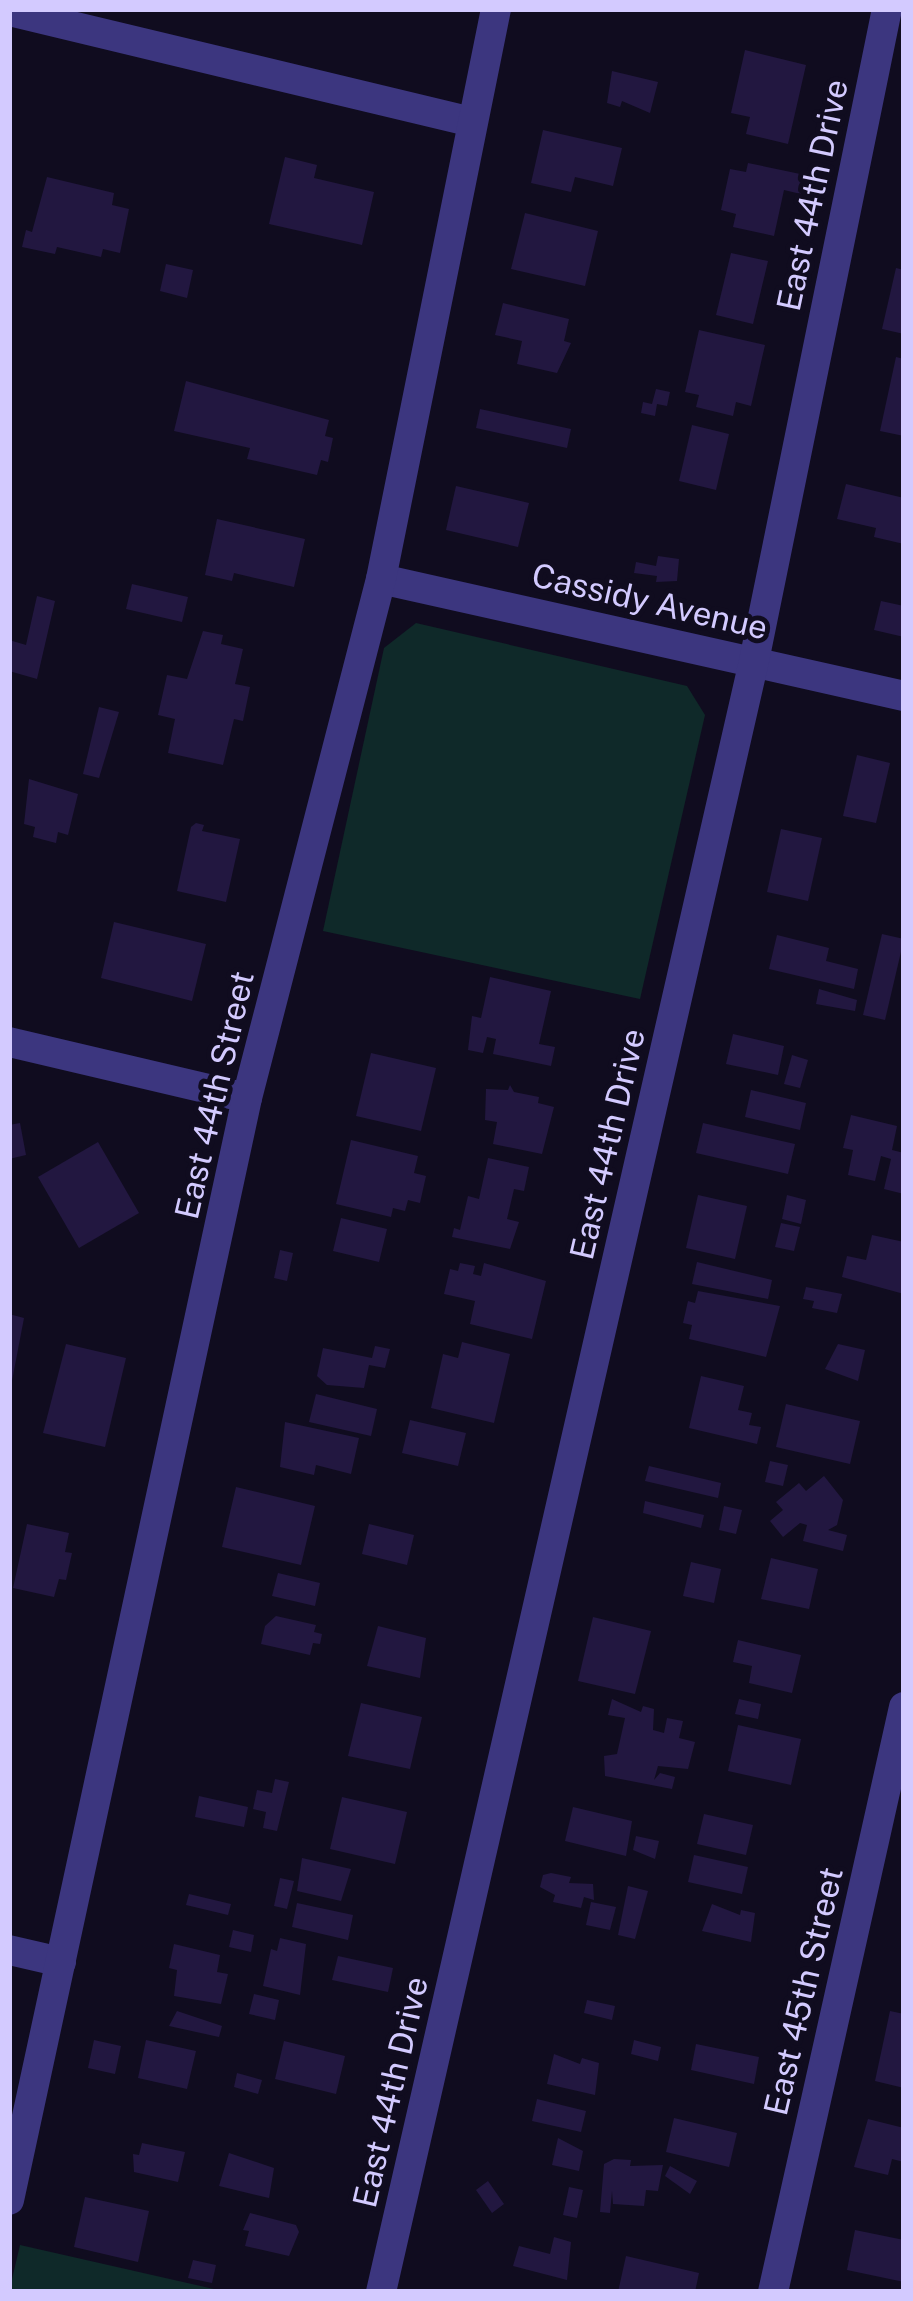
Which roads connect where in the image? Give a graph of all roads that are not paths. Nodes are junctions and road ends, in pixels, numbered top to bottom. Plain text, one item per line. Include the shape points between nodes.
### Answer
1 (496, 9) edge
2 (887, 9) edge
3 (9, 11) edge
4 (472, 122) junction
5 (381, 578) junction
6 (754, 661) junction
7 (904, 696) edge
8 (9, 1042) edge
9 (247, 1097) junction
10 (904, 1707) edge
11 (9, 1950) edge
12 (62, 1962) junction
13 (9, 2200) edge
14 (382, 2292) edge
15 (772, 2292) edge

1 - 4 street, East 44th Street
2 - 6 street, East 44th Drive
3 - 4 street
4 - 5 street, East 44th Street
5 - 6 street, Cassidy Avenue
5 - 9 street, East 44th Street
6 - 7 street, Cassidy Avenue
6 - 14 street, East 44th Drive
8 - 9 street
9 - 12 street, East 44th Street
10 - 15 street, East 45th Street
11 - 12 street
12 - 13 street, East 44th Street

